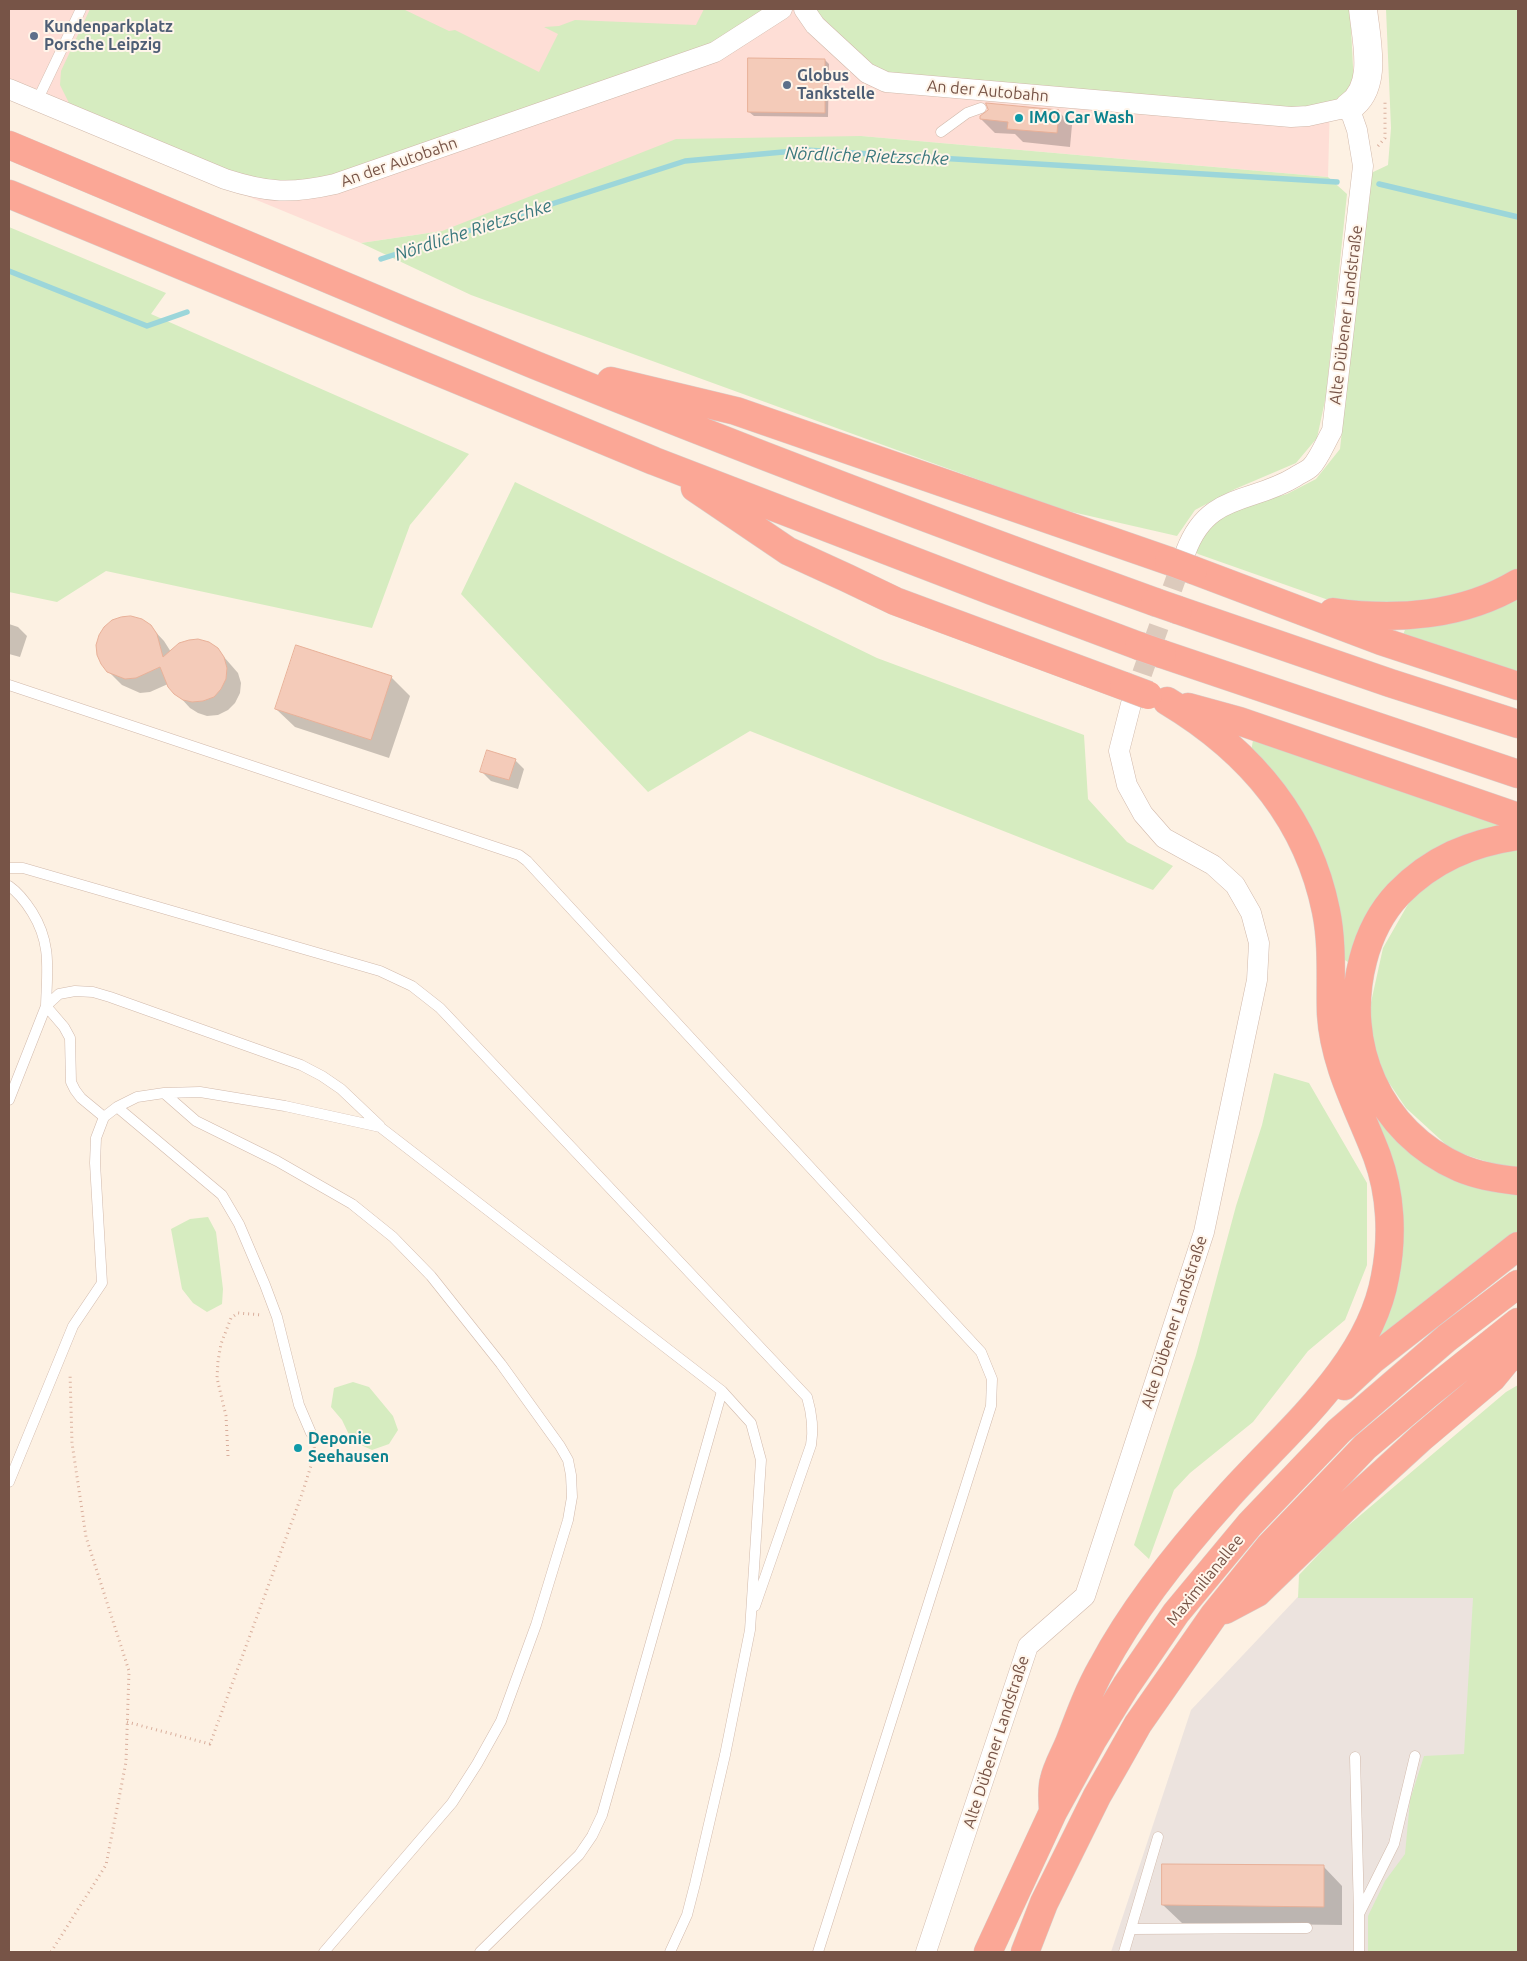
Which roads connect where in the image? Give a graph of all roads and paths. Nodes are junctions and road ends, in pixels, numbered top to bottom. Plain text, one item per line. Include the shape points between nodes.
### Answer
1 (81, 9) edge
2 (782, 9) edge
3 (804, 9) edge
4 (1363, 9) edge
5 (9, 90) edge
6 (37, 101) junction
7 (1349, 107) junction
8 (981, 108) dead end
9 (941, 132) dead end
10 (9, 145) edge
11 (9, 194) edge
12 (536, 365) junction
13 (654, 461) junction
14 (1182, 561) junction
15 (1518, 582) edge
16 (1287, 604) junction
17 (9, 685) edge
18 (1518, 686) edge
19 (1143, 696) junction
20 (1518, 724) edge
21 (1518, 774) edge
22 (1518, 817) edge
23 (1518, 836) edge
24 (9, 868) edge
25 (9, 886) edge
26 (46, 1006) junction
27 (164, 1094) junction
28 (9, 1100) edge
29 (116, 1107) junction
30 (104, 1117) junction
31 (380, 1127) junction
32 (1518, 1181) edge
33 (1518, 1246) edge
34 (1518, 1284) edge
35 (277, 1317) junction
36 (1518, 1322) edge
37 (68, 1337) junction
38 (1518, 1352) edge
39 (1518, 1368) edge
40 (1492, 1378) junction
41 (722, 1391) junction
42 (1304, 1418) junction
43 (311, 1433) joint
44 (228, 1456) dead end
45 (9, 1482) edge
46 (1214, 1615) junction
47 (751, 1617) junction
48 (127, 1722) junction
49 (1414, 1756) dead end
50 (1355, 1757) dead end
51 (1053, 1812) junction
52 (1158, 1837) dead end
53 (1359, 1914) junction
54 (1307, 1928) dead end
55 (1131, 1929) junction
56 (51, 1952) edge
57 (324, 1952) edge
58 (480, 1952) edge
59 (670, 1952) edge
60 (818, 1952) edge
61 (926, 1952) edge
62 (988, 1952) edge
63 (1025, 1952) edge
64 (1124, 1952) edge
65 (1359, 1952) edge

1 - 6 lane
2 - 6 street, An der Autobahn via 716,52 344,181 307,190 278,192 251,188
3 - 7 street, An der Autobahn via 815,25 867,73 886,82 1291,117
4 - 7 street via 1368,63 1365,88 1360,98
5 - 6 street, An der Autobahn
7 - 14 street, Alte Dübener Landstraße via 1358,130 1363,166 1332,431 1311,467 1285,483 1221,506 1207,518 1190,539
8 - 9 lane via 967,113
10 - 12 highway
11 - 13 highway
12 - 14 highway via 736,411
12 - 20 highway via 989,542 1390,683
13 - 19 highway via 796,555 895,601
13 - 21 highway via 1150,650
14 - 16 highway
15 - 16 highway via 1475,602 1448,610 1404,616 1372,616
16 - 18 highway via 1381,641
17 - 60 lane via 519,855 981,1352 992,1379 990,1406
19 - 22 highway via 1239,721
19 - 42 highway via 1197,719 1268,785 1299,832 1316,874 1326,912 1336,1048 1345,1079 1378,1158 1386,1194 1390,1246 1377,1309 1360,1343
19 - 61 street, Alte Dübener Landstraße via 1119,751 1127,785 1143,814 1164,838 1213,865 1235,885 1251,912 1259,943 1257,980 1204,1232 1085,1596 1028,1646
23 - 32 highway via 1472,846 1446,857 1397,895 1368,940 1359,977 1356,1015 1361,1049 1371,1080 1382,1101 1413,1138 1459,1167 1485,1177
24 - 47 lane via 23,868 380,971 412,986 440,1008 807,1397 814,1428 812,1445
25 - 26 lane via 24,898 41,926 47,949
26 - 28 lane
26 - 30 lane via 70,1038 71,1082 75,1090
26 - 31 lane via 59,994 93,992 301,1065 341,1089
27 - 29 lane via 137,1097
27 - 31 lane via 200,1092
27 - 57 lane via 196,1121 277,1161 352,1204 393,1237 431,1276 501,1364 560,1446 568,1460 571,1475 568,1520 536,1625 501,1721 452,1803
29 - 30 lane
29 - 35 lane via 222,1195 239,1224
30 - 37 lane via 96,1138 95,1163 102,1283
31 - 41 lane
33 - 42 highway via 1372,1360
34 - 51 highway, Maximilianallee via 1447,1338 1339,1431 1250,1524 1176,1613 1092,1741
35 - 43 lane via 299,1405
35 - 44 path via 238,1314 231,1318 226,1330 217,1378 226,1416
36 - 46 highway, Maximilianallee via 1365,1447 1269,1547
37 - 45 lane
37 - 48 path via 72,1443 86,1537 129,1671
38 - 40 highway
39 - 40 highway
40 - 46 highway via 1421,1438 1257,1593
41 - 47 lane via 751,1423 761,1460
41 - 58 lane via 592,1836 579,1854
42 - 51 highway via 1224,1500 1160,1578 1121,1633 1101,1668 1053,1781
43 - 48 path via 315,1453 304,1488 210,1744
46 - 63 highway, Maximilianallee via 1152,1702 1116,1763 1044,1903
47 - 59 lane via 725,1755 697,1875 687,1915
48 - 56 path via 126,1762 106,1865
49 - 53 lane via 1394,1844
50 - 53 lane
51 - 62 highway, Maximilianallee
52 - 55 lane
53 - 65 lane
54 - 55 lane
55 - 64 lane

